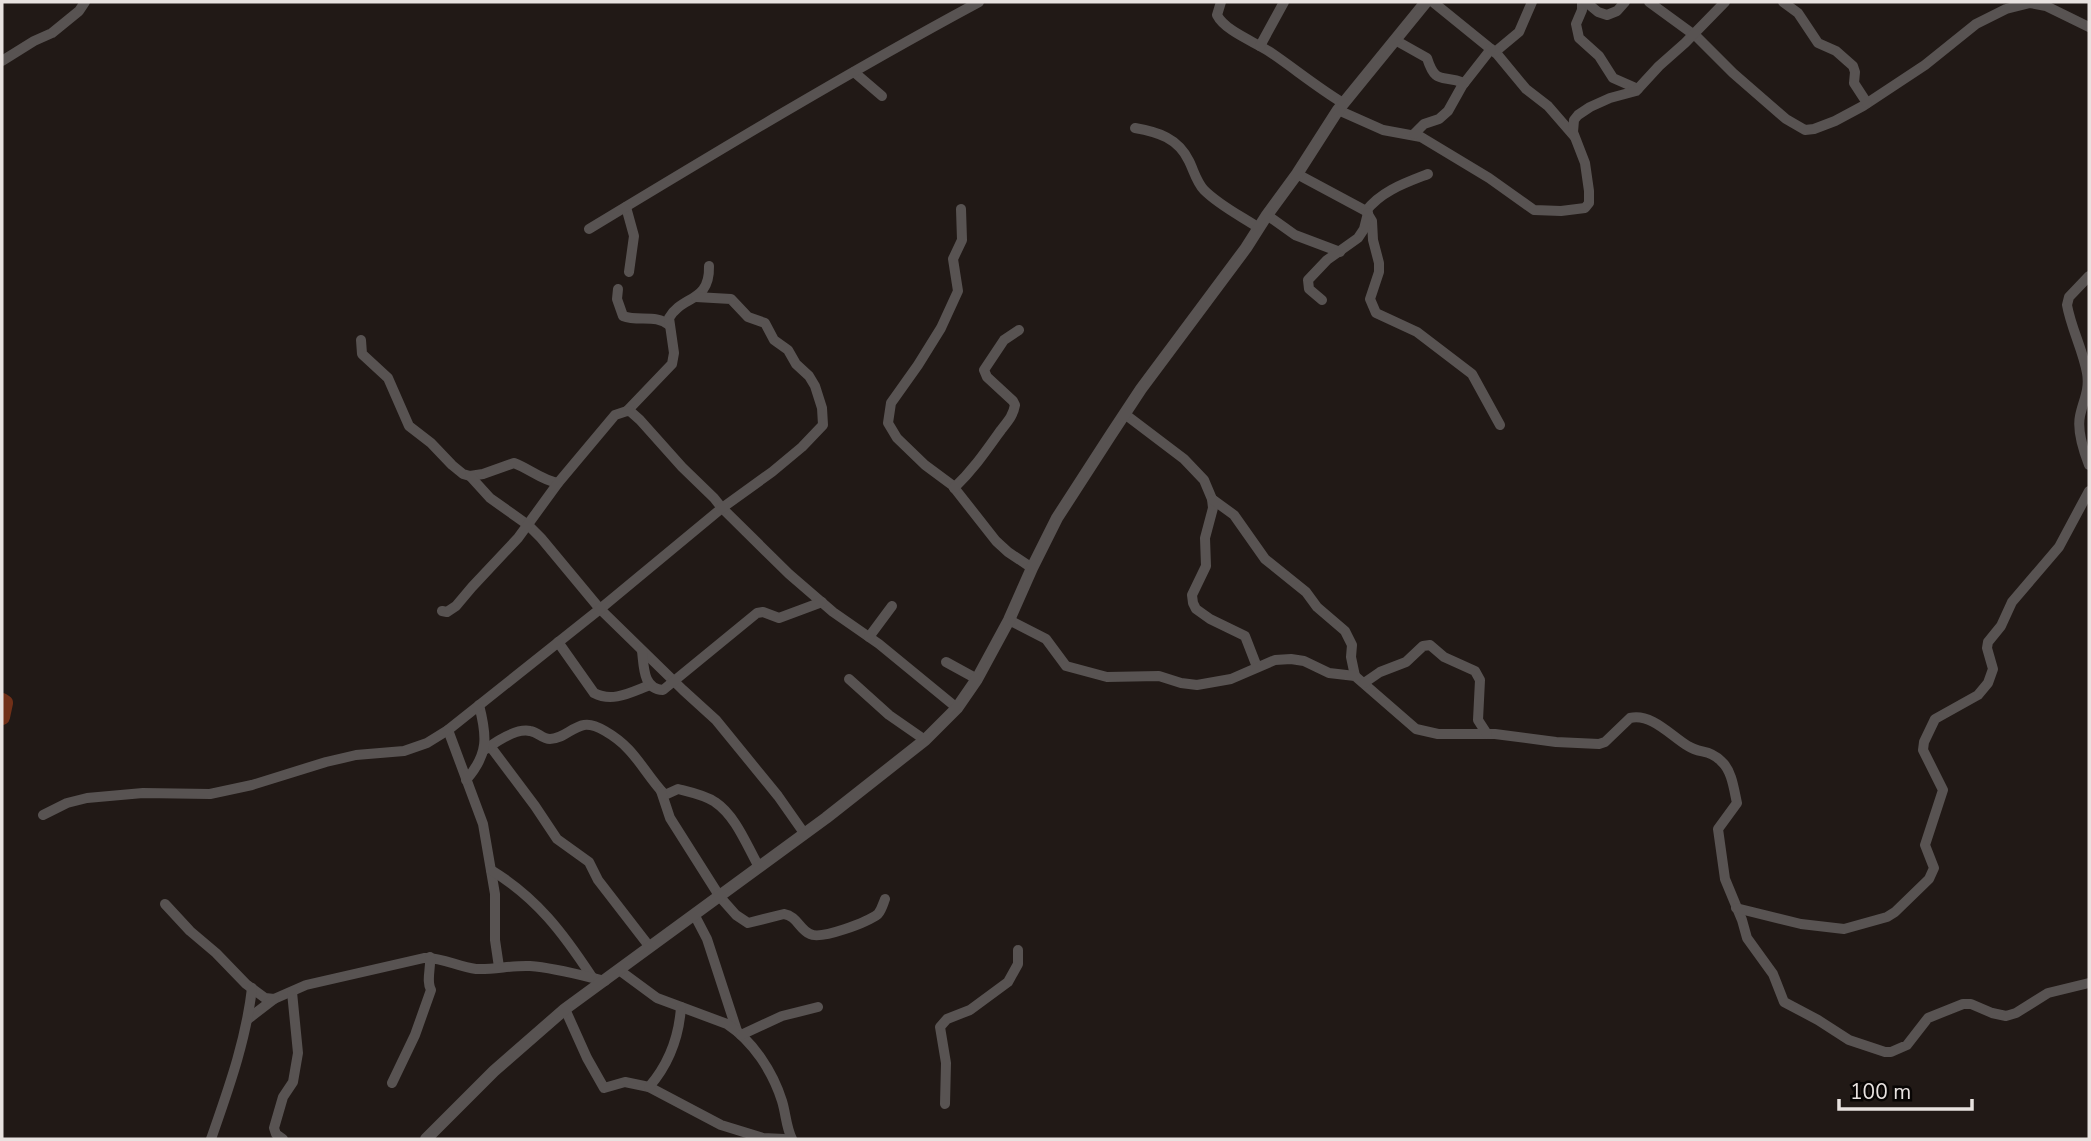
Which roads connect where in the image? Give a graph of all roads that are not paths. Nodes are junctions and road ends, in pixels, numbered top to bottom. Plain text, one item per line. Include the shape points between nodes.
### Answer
1 (85, 2) edge
2 (979, 2) edge
3 (1221, 2) edge
4 (1270, 2) edge
5 (1426, 2) edge
6 (1433, 2) edge
7 (1532, 2) edge
8 (1584, 2) edge
9 (1625, 2) edge
10 (1649, 2) edge
11 (1726, 2) edge
12 (1783, 2) edge
13 (1282, 5) edge
14 (2089, 27) edge
15 (1693, 34) junction
16 (1395, 40) junction
17 (1260, 46) junction
18 (1493, 51) junction
19 (2, 61) edge
20 (854, 72) junction
21 (1464, 83) junction
22 (1638, 89) junction
23 (882, 96) dead end
24 (1867, 103) junction
25 (1341, 106) junction
26 (1135, 128) dead end
27 (1413, 134) junction
28 (1574, 136) junction
29 (1297, 174) junction
30 (1427, 174) dead end
31 (626, 207) junction
32 (961, 209) dead end
33 (1367, 212) junction
34 (1267, 215) junction
35 (1259, 228) junction
36 (589, 229) dead end
37 (1340, 252) junction
38 (709, 266) dead end
39 (629, 272) dead end
40 (2089, 276) edge
41 (618, 289) dead end
42 (696, 297) junction
43 (1322, 300) dead end
44 (669, 325) junction
45 (1019, 330) dead end
46 (361, 340) dead end
47 (627, 411) junction
48 (1126, 415) junction
49 (1500, 425) dead end
50 (2089, 465) edge
51 (470, 476) junction
52 (558, 483) junction
53 (954, 488) junction
54 (2089, 491) edge
55 (1212, 499) junction
56 (722, 508) junction
57 (528, 525) junction
58 (1032, 568) junction
59 (822, 602) junction
60 (892, 606) dead end
61 (600, 609) junction
62 (442, 611) dead end
63 (1009, 620) junction
64 (869, 637) junction
65 (558, 642) junction
66 (642, 650) junction
67 (946, 662) dead end
68 (1257, 667) junction
69 (849, 679) dead end
70 (977, 679) junction
71 (1359, 679) junction
72 (675, 683) junction
73 (650, 685) junction
74 (479, 705) junction
75 (957, 708) junction
76 (448, 730) junction
77 (1487, 734) junction
78 (925, 740) junction
79 (488, 747) junction
80 (466, 779) junction
81 (661, 791) junction
82 (43, 816) dead end
83 (804, 833) junction
84 (759, 867) junction
85 (491, 870) junction
86 (720, 897) junction
87 (885, 899) dead end
88 (165, 904) dead end
89 (1736, 908) junction
90 (695, 916) junction
91 (649, 946) junction
92 (1018, 950) dead end
93 (430, 957) junction
94 (499, 967) junction
95 (619, 970) junction
96 (598, 979) junction
97 (2089, 984) edge
98 (252, 988) junction
99 (292, 992) junction
100 (274, 999) junction
101 (681, 1007) junction
102 (818, 1007) dead end
103 (565, 1009) junction
104 (248, 1019) junction
105 (739, 1033) junction
106 (392, 1083) dead end
107 (649, 1087) junction
108 (945, 1104) dead end
109 (212, 1138) edge
110 (283, 1139) edge
111 (426, 1139) edge
112 (789, 1139) edge

1 - 19 street via 52,33
2 - 20 street
3 - 17 street via 1216,15 1222,23
4 - 13 street
5 - 16 street
6 - 18 street
7 - 18 street via 1519,33
8 - 9 street via 1607,15
8 - 22 street via 1577,34 1599,56 1612,78
10 - 15 street
11 - 15 street
12 - 24 street via 1798,13 1818,43 1853,66 1854,83
13 - 17 street
14 - 24 street via 2046,6 2031,3 2006,9 1976,24
15 - 22 street
15 - 24 street via 1798,128 1814,129
16 - 21 street via 1427,58 1437,76
16 - 25 street
17 - 25 street
18 - 21 street
18 - 28 street
20 - 23 street
20 - 31 street
21 - 27 street via 1444,116
22 - 28 street via 1584,110 1574,120
25 - 27 street via 1383,130
25 - 29 street
26 - 35 street via 1156,131 1180,147 1206,192
27 - 28 street via 1542,211 1588,205 1585,163
29 - 33 street
29 - 34 street
30 - 33 street via 1388,191
31 - 36 street
31 - 39 street via 634,236
32 - 53 street via 962,240 953,259 958,291 941,328 891,403 888,423 897,438
33 - 37 street via 1362,233
33 - 49 street via 1379,263 1370,299 1376,313 1417,332 1472,374
34 - 35 street
34 - 37 street via 1295,235
35 - 48 street
37 - 43 street via 1307,283
38 - 42 street via 708,282
40 - 50 street via 2067,305 2087,371 2080,425
41 - 44 street via 623,316
42 - 44 street via 675,310
42 - 56 street via 731,299 748,317 765,323 774,340 809,376 822,408 818,432
44 - 47 street via 672,365
45 - 53 street via 1004,340 984,370 1013,401 1013,414 970,474
46 - 51 street via 362,354 388,379 409,426
47 - 52 street via 615,415
47 - 56 street
48 - 55 street via 1194,468
48 - 58 street via 1057,518
51 - 52 street via 514,463
51 - 57 street via 490,498
52 - 57 street
53 - 58 street via 996,541
54 - 89 street via 2059,547 2012,602 1987,642 1993,671 1984,688 1935,719 1924,742 1923,750 1943,790 1925,845 1934,868 1928,879 1887,917 1844,929
55 - 68 street via 1206,566 1192,595 1193,603 1210,619 1245,636
55 - 71 street via 1234,515 1265,559 1345,631
56 - 59 street
56 - 61 street
57 - 61 street
57 - 62 street via 456,606
58 - 63 street
59 - 64 street
59 - 72 street via 779,618 757,613
60 - 64 street
61 - 65 street
61 - 66 street
63 - 68 street via 1046,639 1066,666 1095,675 1159,676 1197,685 1231,680
63 - 70 street
64 - 75 street
65 - 73 street via 598,695 615,697
65 - 74 street
66 - 72 street
66 - 73 street
67 - 70 street
68 - 71 street via 1291,659
69 - 78 street
70 - 75 street
71 - 77 street via 1416,729
71 - 77 street via 1406,662 1430,645 1479,676 1478,720
72 - 73 street via 660,691
72 - 83 street via 729,734
74 - 76 street
74 - 79 street
75 - 78 street
76 - 80 street
76 - 82 street via 404,751 356,754 210,794 87,798
77 - 89 street via 1599,744 1630,718 1638,717 1691,748 1711,753 1727,768 1737,803 1718,829
78 - 83 street
79 - 80 street
79 - 81 street via 526,730 549,739 583,725 596,726 618,738
79 - 91 street via 554,835 589,862
80 - 85 street via 483,824
81 - 84 street via 667,794 678,789 717,803
81 - 86 street via 670,818
83 - 84 street
84 - 86 street
85 - 94 street
85 - 96 street via 518,887 548,916
86 - 87 street via 748,923 784,914 809,934 819,936 867,920 878,913
86 - 90 street
88 - 98 street
89 - 97 street via 1747,939 1773,974 1784,1002 1849,1040 1885,1052 1907,1045 1928,1018 1964,1004 2006,1016 2048,993
90 - 91 street
90 - 105 street
91 - 95 street
92 - 108 street via 1018,964 1008,982 940,1027 946,1063
93 - 94 street via 469,968
93 - 99 street
93 - 106 street via 431,990
94 - 96 street via 532,966
95 - 96 street
95 - 101 street via 649,994
96 - 103 street
98 - 100 street
98 - 104 street
99 - 100 street
99 - 110 street via 298,1053 293,1082 283,1097 274,1128
100 - 104 street
101 - 105 street
101 - 107 street via 666,1065
102 - 105 street
103 - 107 street via 603,1087 625,1082
103 - 111 street
104 - 109 street
105 - 112 street via 776,1084
107 - 112 street via 720,1125 763,1138

